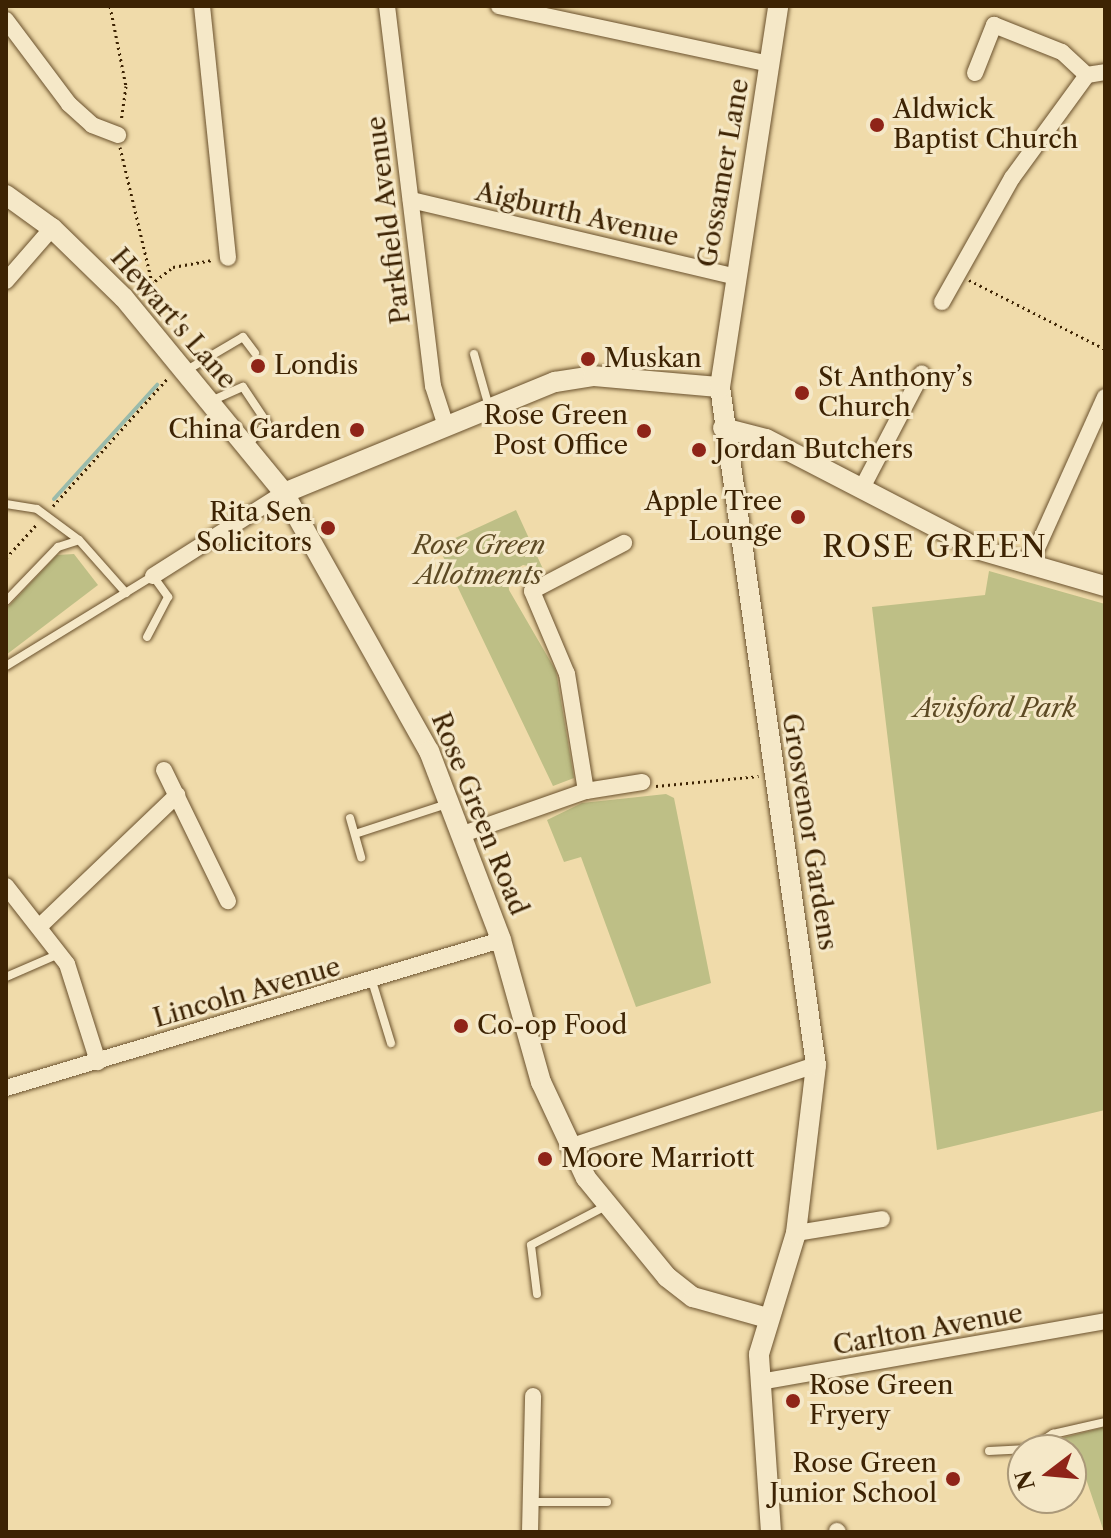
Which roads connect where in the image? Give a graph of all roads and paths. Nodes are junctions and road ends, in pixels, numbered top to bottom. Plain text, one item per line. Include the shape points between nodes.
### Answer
1 (202, 6) edge
2 (387, 6) edge
3 (499, 6) edge
4 (778, 6) edge
5 (6, 20) edge
6 (769, 64) junction
7 (1105, 72) edge
8 (975, 73) dead end
9 (1087, 75) junction
10 (118, 135) dead end
11 (6, 195) edge
12 (411, 200) junction
13 (52, 228) junction
14 (228, 258) joint
15 (958, 274) junction
16 (733, 276) junction
17 (6, 281) edge
18 (124, 298) junction
19 (942, 302) dead end
20 (721, 349) joint
21 (1105, 349) edge
22 (255, 353) dead end
23 (474, 354) dead end
24 (184, 367) junction
25 (922, 373) dead end
26 (720, 387) junction
27 (1105, 397) edge
28 (211, 401) junction
29 (489, 407) junction
30 (446, 426) junction
31 (723, 428) junction
32 (247, 446) junction
33 (863, 486) junction
34 (284, 493) junction
35 (6, 504) edge
36 (45, 515) junction
37 (79, 540) junction
38 (624, 543) dead end
39 (6, 558) edge
40 (1029, 566) junction
41 (153, 576) junction
42 (1105, 586) edge
43 (126, 593) junction
44 (6, 601) edge
45 (147, 637) dead end
46 (6, 666) edge
47 (164, 770) dead end
48 (759, 776) dead end
49 (637, 783) joint
50 (586, 791) junction
51 (177, 795) junction
52 (450, 803) junction
53 (350, 818) dead end
54 (355, 834) junction
55 (463, 834) junction
56 (361, 857) dead end
57 (6, 886) edge
58 (228, 901) dead end
59 (40, 926) junction
60 (501, 940) junction
61 (60, 954) junction
62 (6, 977) edge
63 (372, 981) junction
64 (391, 1043) dead end
65 (98, 1062) junction
66 (816, 1065) junction
67 (6, 1088) edge
68 (569, 1147) junction
69 (606, 1206) junction
70 (882, 1219) dead end
71 (796, 1233) junction
72 (537, 1294) dead end
73 (767, 1318) junction
74 (1105, 1321) edge
75 (760, 1382) junction
76 (533, 1396) dead end
77 (1105, 1422) edge
78 (1053, 1434) edge
79 (989, 1451) dead end
80 (1007, 1451) edge
81 (530, 1502) junction
82 (607, 1502) dead end
83 (530, 1532) edge
84 (771, 1532) edge

1 - 14 street
2 - 12 street, Parkfield Avenue
3 - 6 street
4 - 6 street, Gossamer Lane
5 - 10 street via 69,104 92,125
6 - 16 street, Gossamer Lane
7 - 9 street
8 - 9 street via 994,25 1062,52
9 - 15 street via 1012,178
11 - 13 street, Hewart's Lane
12 - 16 street, Aigburth Avenue
12 - 30 street, Parkfield Avenue via 433,386
13 - 17 street
13 - 18 street, Hewart's Lane
14 - 18 path via 173,267 153,287
15 - 19 street
15 - 21 path
16 - 20 street, Gossamer Lane
18 - 24 street, Hewart's Lane
20 - 26 street, Grosvenor Gardens
22 - 24 lane via 243,337
23 - 29 lane
24 - 28 street, Hewart's Lane
24 - 36 path
25 - 33 street
26 - 29 street via 574,378
26 - 31 street, Grosvenor Gardens
27 - 40 street
28 - 32 street, Hewart's Lane
28 - 32 lane via 243,387 267,423
29 - 30 street
30 - 34 street
31 - 33 street via 766,439
31 - 66 street, Grosvenor Gardens
32 - 34 street, Hewart's Lane
33 - 40 street via 980,550
34 - 41 street
34 - 52 street, Rose Green Road via 396,684
35 - 36 lane via 21,501
36 - 37 lane
36 - 39 path
37 - 43 lane
37 - 44 lane via 58,547
38 - 50 street via 532,591 567,674
40 - 42 street
41 - 43 lane
41 - 45 lane via 168,597
43 - 46 lane
47 - 51 street
48 - 49 path
49 - 50 street
50 - 55 street
51 - 58 street
51 - 59 street
52 - 54 lane
52 - 55 street, Rose Green Road
53 - 54 lane
54 - 56 lane
55 - 60 street, Rose Green Road
57 - 59 street
59 - 61 street
60 - 63 street, Lincoln Avenue
60 - 68 street, Rose Green Road via 541,1082
61 - 62 lane
61 - 65 street
63 - 64 lane
63 - 65 street, Lincoln Avenue
65 - 67 street, Lincoln Avenue
66 - 68 street
66 - 71 street, Grosvenor Gardens
68 - 69 street, Rose Green Road
69 - 72 lane via 531,1245
69 - 73 street, Rose Green Road via 693,1297
70 - 71 street
71 - 73 street, Grosvenor Gardens
73 - 75 street
74 - 75 street, Carlton Avenue
75 - 84 street
76 - 81 street
77 - 78 lane
79 - 80 lane
81 - 82 lane
81 - 83 street

